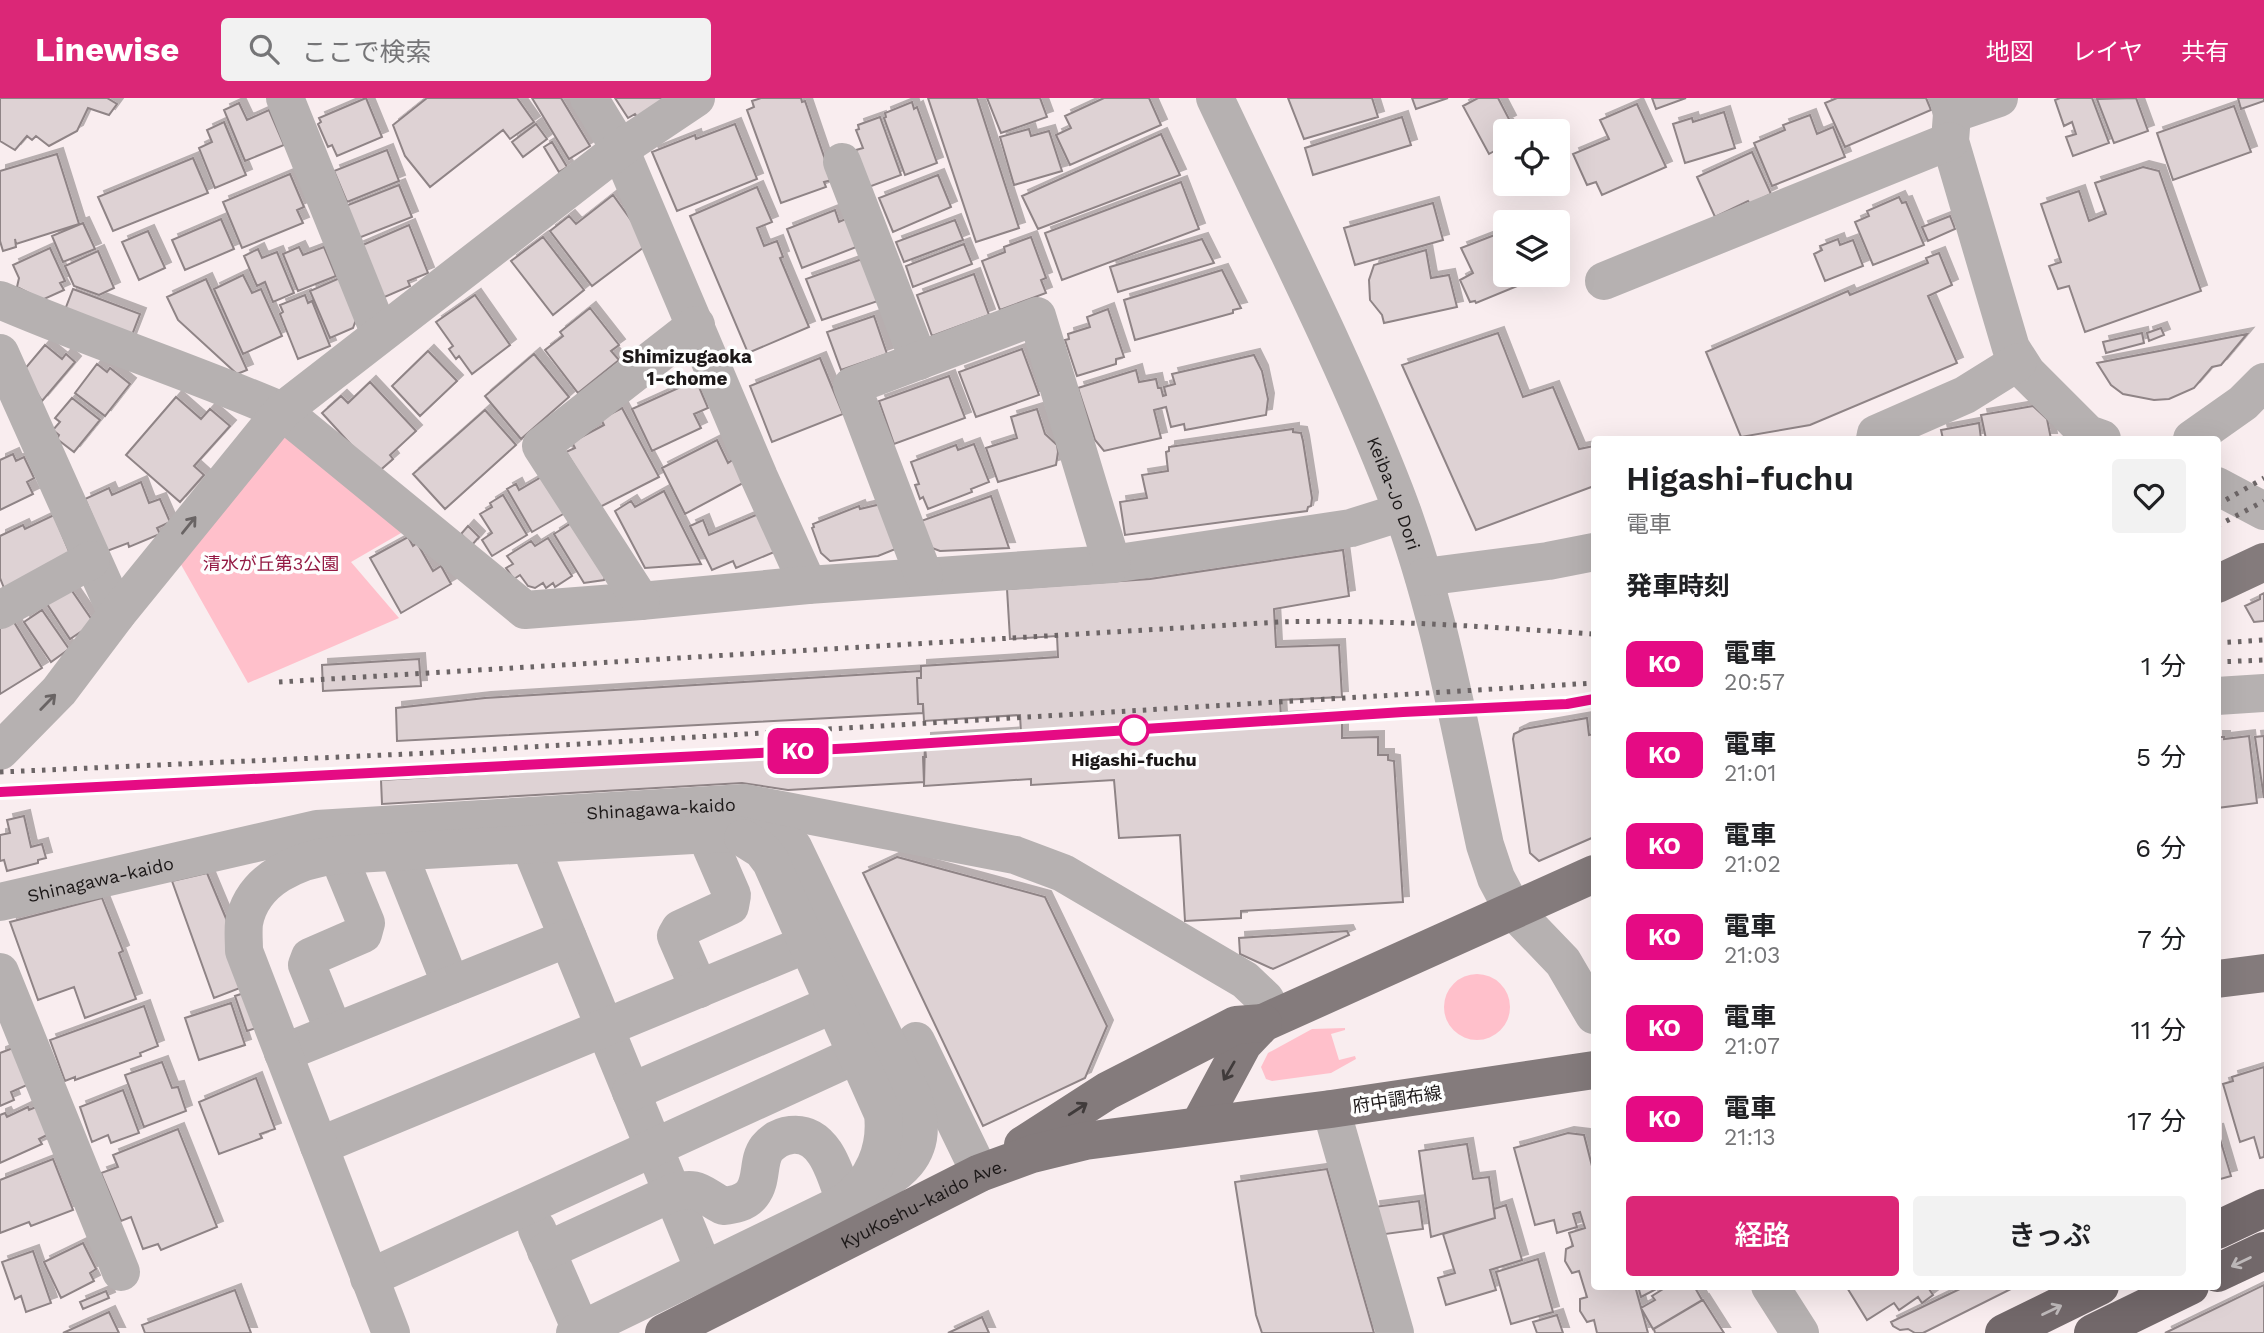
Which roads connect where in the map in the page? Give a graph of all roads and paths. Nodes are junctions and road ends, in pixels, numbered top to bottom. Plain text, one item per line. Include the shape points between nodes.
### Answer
1 (285, 98) edge
2 (589, 98) edge
3 (696, 98) edge
4 (1215, 98) edge
5 (1999, 98) edge
6 (1950, 118) edge
7 (620, 149) junction
8 (842, 162) dead end
9 (1604, 281) dead end
10 (0, 299) edge
11 (696, 325) junction
12 (380, 334) junction
13 (0, 353) edge
14 (919, 361) junction
15 (2018, 362) junction
16 (2264, 382) edge
17 (282, 411) junction
18 (1875, 436) edge
19 (2094, 436) edge
20 (2196, 436) edge
21 (2221, 488) edge
22 (2264, 511) edge
23 (1402, 512) junction
24 (1591, 553) edge
25 (91, 560) junction
26 (2264, 562) edge
27 (1112, 564) junction
28 (923, 576) junction
29 (1424, 577) junction
30 (2221, 582) edge
31 (808, 585) junction
32 (641, 601) junction
33 (0, 610) edge
34 (117, 614) junction
35 (2264, 693) edge
36 (2221, 696) edge
37 (0, 751) edge
38 (807, 815) junction
39 (717, 834) junction
40 (530, 845) junction
41 (398, 852) junction
42 (338, 855) junction
43 (821, 873) junction
44 (1591, 875) edge
45 (0, 902) edge
46 (1513, 910) junction
47 (568, 938) junction
48 (807, 944) junction
49 (0, 972) edge
50 (2264, 973) edge
51 (2221, 978) edge
52 (451, 985) junction
53 (699, 989) junction
54 (830, 994) junction
55 (1591, 1010) edge
56 (1269, 1020) junction
57 (605, 1028) junction
58 (334, 1032) junction
59 (283, 1053) junction
60 (856, 1055) junction
61 (1591, 1070) edge
62 (627, 1082) junction
63 (1331, 1109) junction
64 (918, 1110) junction
65 (955, 1122) junction
66 (1200, 1125) junction
67 (319, 1146) junction
68 (653, 1147) junction
69 (980, 1173) junction
70 (672, 1193) junction
71 (845, 1202) junction
72 (526, 1206) junction
73 (2264, 1208) edge
74 (2221, 1228) edge
75 (546, 1251) junction
76 (2264, 1251) edge
77 (704, 1270) junction
78 (2221, 1271) edge
79 (121, 1272) dead end
80 (369, 1278) junction
81 (1773, 1290) edge
82 (2092, 1290) edge
83 (2182, 1290) edge
84 (2107, 1330) edge
85 (578, 1332) edge
86 (391, 1333) edge
87 (664, 1333) edge
88 (1395, 1333) edge
89 (1800, 1333) edge
90 (2004, 1333) edge

1 - 12 street
2 - 7 street
3 - 7 street
4 - 23 street, Keiba-Jo Dori via 1354,395
5 - 6 street
6 - 9 street
6 - 15 street via 1995,299
7 - 11 street
7 - 12 street
8 - 14 street
10 - 17 street
11 - 31 street
11 - 32 street via 541,446
12 - 17 street
13 - 25 street
14 - 27 street via 1037,316
14 - 28 street via 852,386
15 - 18 street via 1965,395
15 - 19 street
16 - 20 street
17 - 32 street via 526,610
34 -> 17 street
21 - 22 street
23 - 27 street via 1351,528
23 - 29 street, Keiba-Jo Dori
24 - 29 street
25 - 33 street
25 - 34 street
26 - 30 main road
27 - 28 street
28 - 31 street
29 - 46 street, Keiba-Jo Dori via 1485,845
31 - 32 street
37 -> 34 street via 59,691
35 - 36 street
38 - 43 street
38 - 45 street, Shinagawa-kaido via 744,803 317,829
38 - 56 street, Shinagawa-kaido via 1014,856 1063,873 1245,980 1265,999
39 - 40 street
39 - 43 street via 793,847
39 - 48 street via 762,850
39 - 53 street via 732,895 730,906 680,929 676,936
40 - 41 street
40 - 47 street
41 - 42 street
41 - 52 street
42 - 58 street via 366,923 363,934 310,957 307,965
42 - 59 street via 300,862 279,873 257,893 244,923 244,951
43 - 64 street
43 - 65 street
44 - 46 main road
46 - 55 street, Keiba-Jo Dori via 1563,962
46 - 56 main road
47 - 52 street
47 - 57 street
48 - 53 street
48 - 54 street
49 - 79 street
50 - 51 main road
52 - 58 street
53 - 57 street
54 - 60 street
54 - 62 street
54 - 62 street via 773,1049 706,1078
56 -> 66 main road via 1243,1044
69 -> 56 main road via 1107,1091 1236,1025
57 - 62 street
57 - 67 street
58 - 59 street
59 - 67 street
60 - 68 street
60 - 71 street via 883,1114 885,1131 872,1172 859,1192
61 - 63 main road, 府中調布線
62 - 68 street
63 - 66 main road, 府中調布線
63 - 88 street
64 - 65 street
64 - 71 street via 916,1147 904,1167
65 - 69 street
66 - 69 main road, KyuKoshu-kaido Ave. via 1085,1141
67 - 80 street
68 - 70 street
68 - 72 street
69 - 87 main road, KyuKoshu-kaido Ave.
70 - 71 street via 700,1190 723,1206 737,1205 751,1196 758,1184 767,1148 793,1135 820,1144
70 - 75 street
70 - 77 street
71 - 77 street
72 - 75 street
72 - 80 street
73 - 74 highway
75 - 85 street
76 -> 78 highway
77 - 85 street
80 - 86 street
81 - 89 street
90 -> 82 highway
83 - 84 highway

